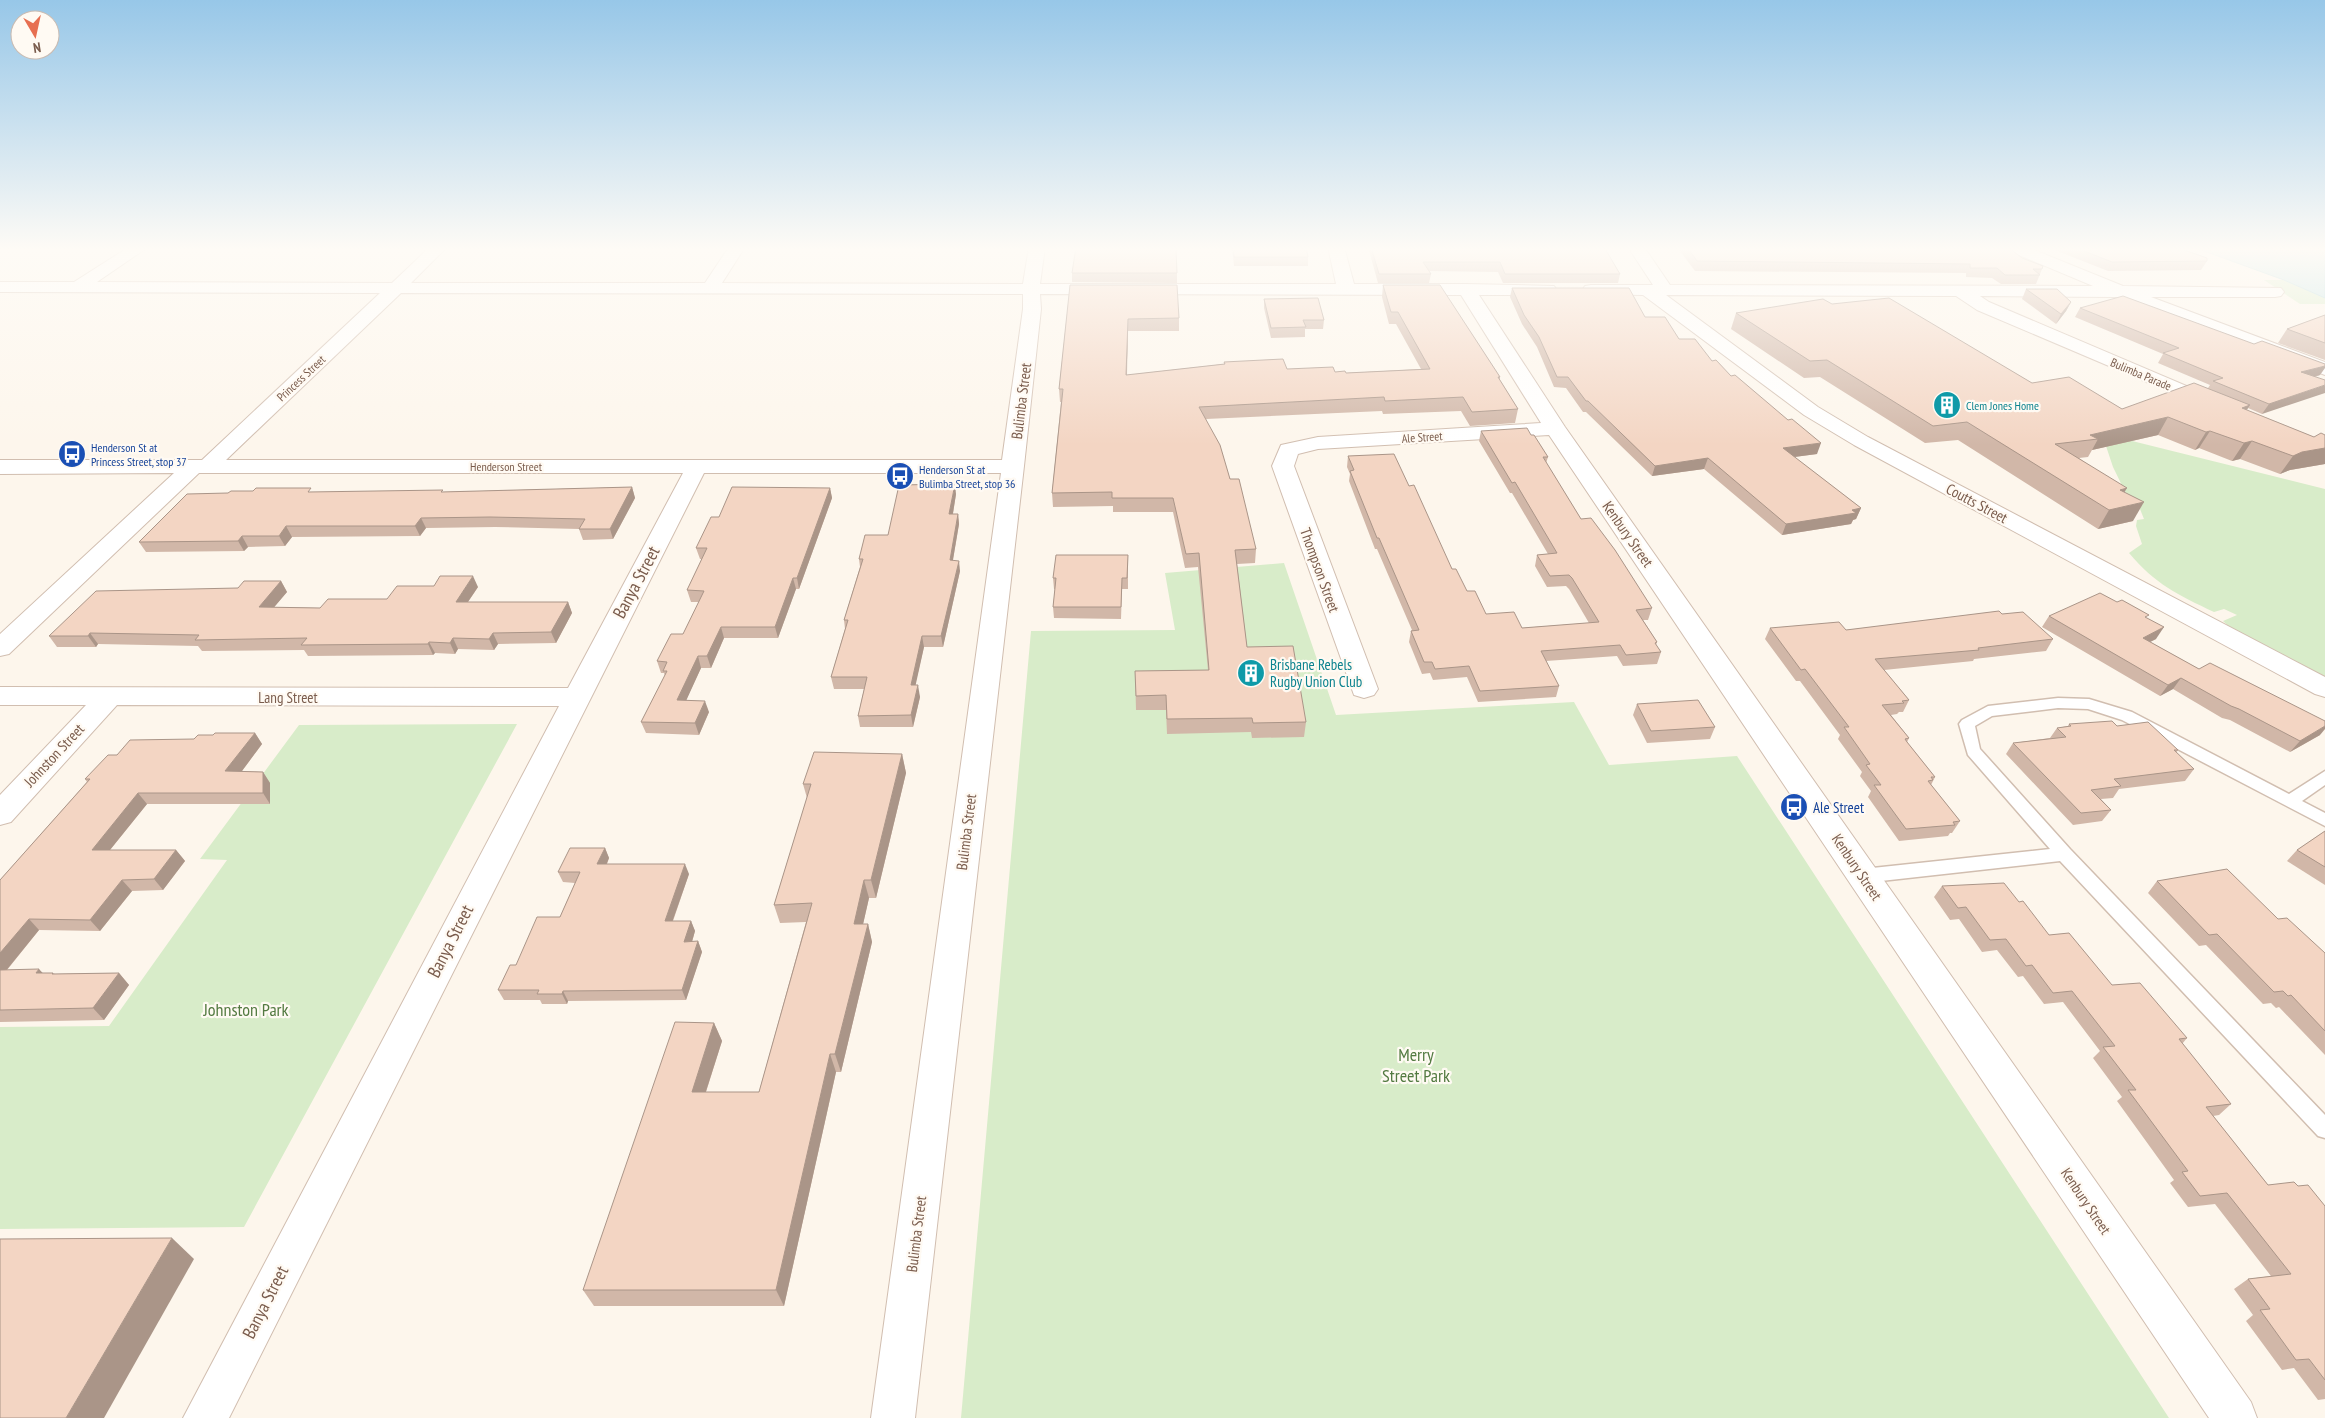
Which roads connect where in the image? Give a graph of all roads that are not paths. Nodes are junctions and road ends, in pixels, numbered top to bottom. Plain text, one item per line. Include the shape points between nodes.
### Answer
1 (368, 313) edge
2 (1031, 313) edge
3 (1481, 313) edge
4 (1686, 313) edge
5 (1999, 313) edge
6 (2178, 313) edge
7 (2325, 369) edge
8 (2225, 409) edge
9 (1555, 428) junction
10 (1289, 450) joint
11 (0, 466) edge
12 (697, 466) junction
13 (1012, 466) junction
14 (200, 467) junction
15 (0, 648) edge
16 (2325, 688) edge
17 (1364, 689) dead end
18 (0, 696) edge
19 (109, 696) junction
20 (576, 697) junction
21 (2325, 777) edge
22 (2290, 801) junction
23 (0, 814) edge
24 (2325, 820) edge
25 (2064, 854) junction
26 (1863, 876) junction
27 (2325, 1129) edge
28 (205, 1418) edge
29 (893, 1418) edge
30 (2235, 1418) edge

1 - 14 street, Princess Street
2 - 13 street, Bulimba Street
3 - 9 street, Kenbury Street
4 - 16 street, Coutts Street via 1811,411 1861,441
5 - 8 street, Bulimba Parade
6 - 7 street
9 - 10 street, Ale Street via 1318,443
9 - 26 street, Kenbury Street
10 - 17 street, Thompson Street via 1283,466
11 - 14 street, Henderson Street
12 - 13 street, Henderson Street
12 - 14 street, Henderson Street
12 - 20 street, Banya Street
13 - 29 street, Bulimba Street
14 - 15 street, Princess Street
18 - 19 street, Lang Street
19 - 20 street, Lang Street
19 - 23 street, Johnston Street
20 - 28 street, Banya Street
21 - 22 lane
22 - 24 lane
22 - 25 lane via 2128,716 2089,704 2058,702 1988,711 1968,724 1974,751
25 - 26 lane
25 - 27 lane
26 - 30 street, Kenbury Street

